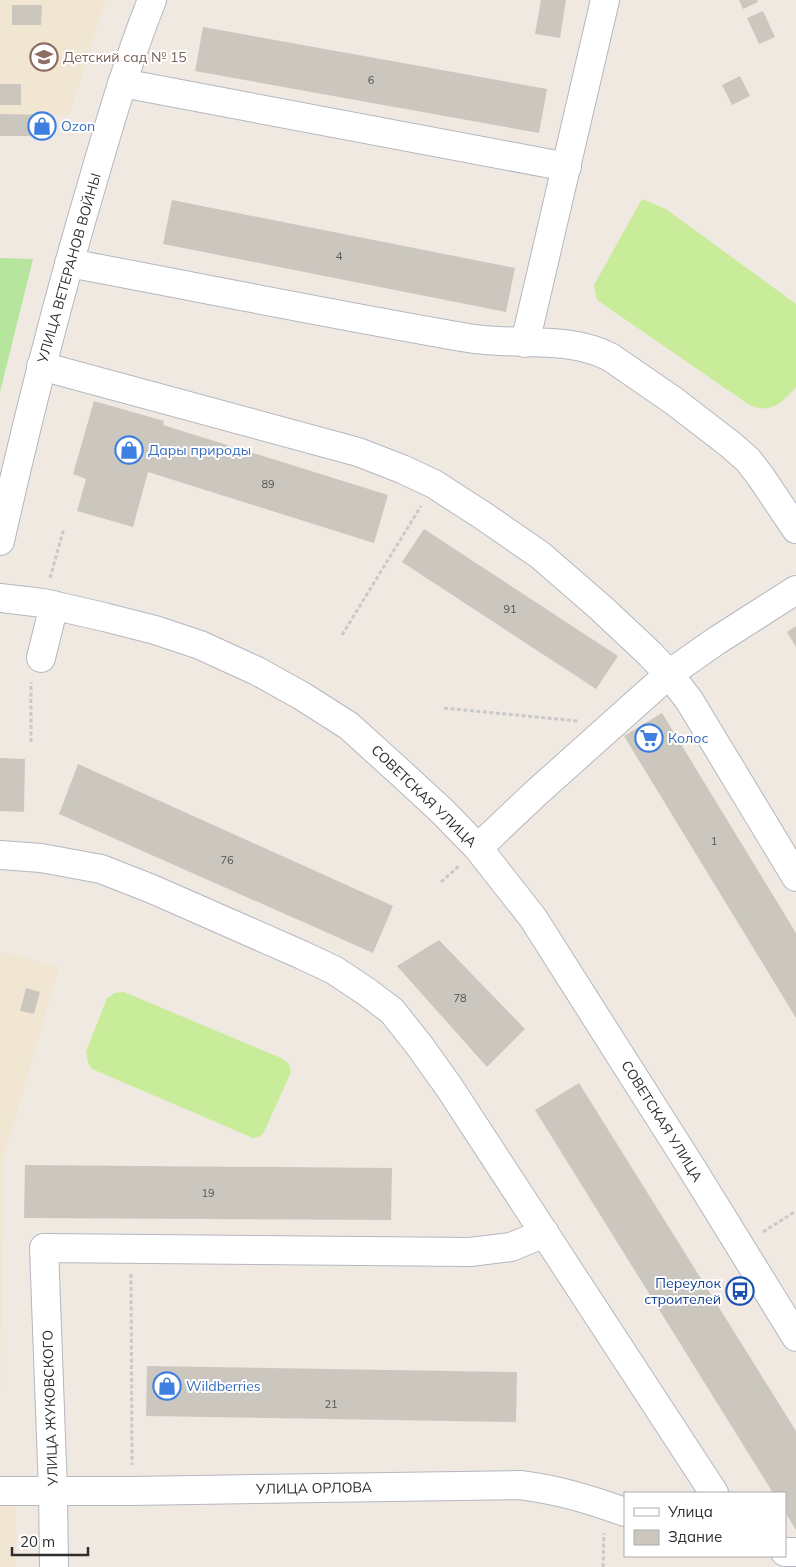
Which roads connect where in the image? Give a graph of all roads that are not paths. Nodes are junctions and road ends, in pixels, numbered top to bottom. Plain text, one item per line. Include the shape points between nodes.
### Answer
1 (152, 0) edge
2 (605, 0) edge
3 (122, 83) junction
4 (566, 167) junction
5 (69, 263) junction
6 (526, 343) junction
7 (41, 366) junction
8 (796, 529) edge
9 (0, 541) edge
10 (796, 590) edge
11 (0, 598) edge
12 (54, 605) junction
13 (41, 658) dead end
14 (670, 674) junction
15 (478, 848) junction
16 (0, 855) edge
17 (796, 877) edge
18 (545, 1233) junction
19 (796, 1337) edge
20 (0, 1490) edge
21 (53, 1491) junction
22 (713, 1492) edge
23 (624, 1512) edge
24 (54, 1567) edge

1 - 3 street, УЛИЦА ВЕТЕРАНОВ ВОЙНЫ
2 - 4 street
3 - 4 street
3 - 5 street, УЛИЦА ВЕТЕРАНОВ ВОЙНЫ
4 - 6 street
5 - 6 street via 471,339
5 - 7 street, УЛИЦА ВЕТЕРАНОВ ВОЙНЫ
6 - 8 street via 565,345 598,352 674,401 748,460
7 - 9 street, УЛИЦА ВЕТЕРАНОВ ВОЙНЫ
7 - 14 street via 358,452 402,468 434,484 540,555 602,608
10 - 14 street
11 - 12 street, СОВЕТСКАЯ УЛИЦА
12 - 13 street
12 - 15 street, СОВЕТСКАЯ УЛИЦА via 155,630 200,645 302,696 349,726
14 - 15 street
14 - 17 street
15 - 19 street, СОВЕТСКАЯ УЛИЦА via 533,918
16 - 18 street via 41,858 101,869 302,955 334,970 367,992 392,1011 420,1045
18 - 21 street, УЛИЦА ЖУКОВСКОГО via 512,1247 470,1252 44,1248
18 - 22 street
20 - 21 street, УЛИЦА ОРЛОВА
21 - 23 street, УЛИЦА ОРЛОВА via 520,1485 552,1489
21 - 24 street, УЛИЦА ЖУКОВСКОГО

